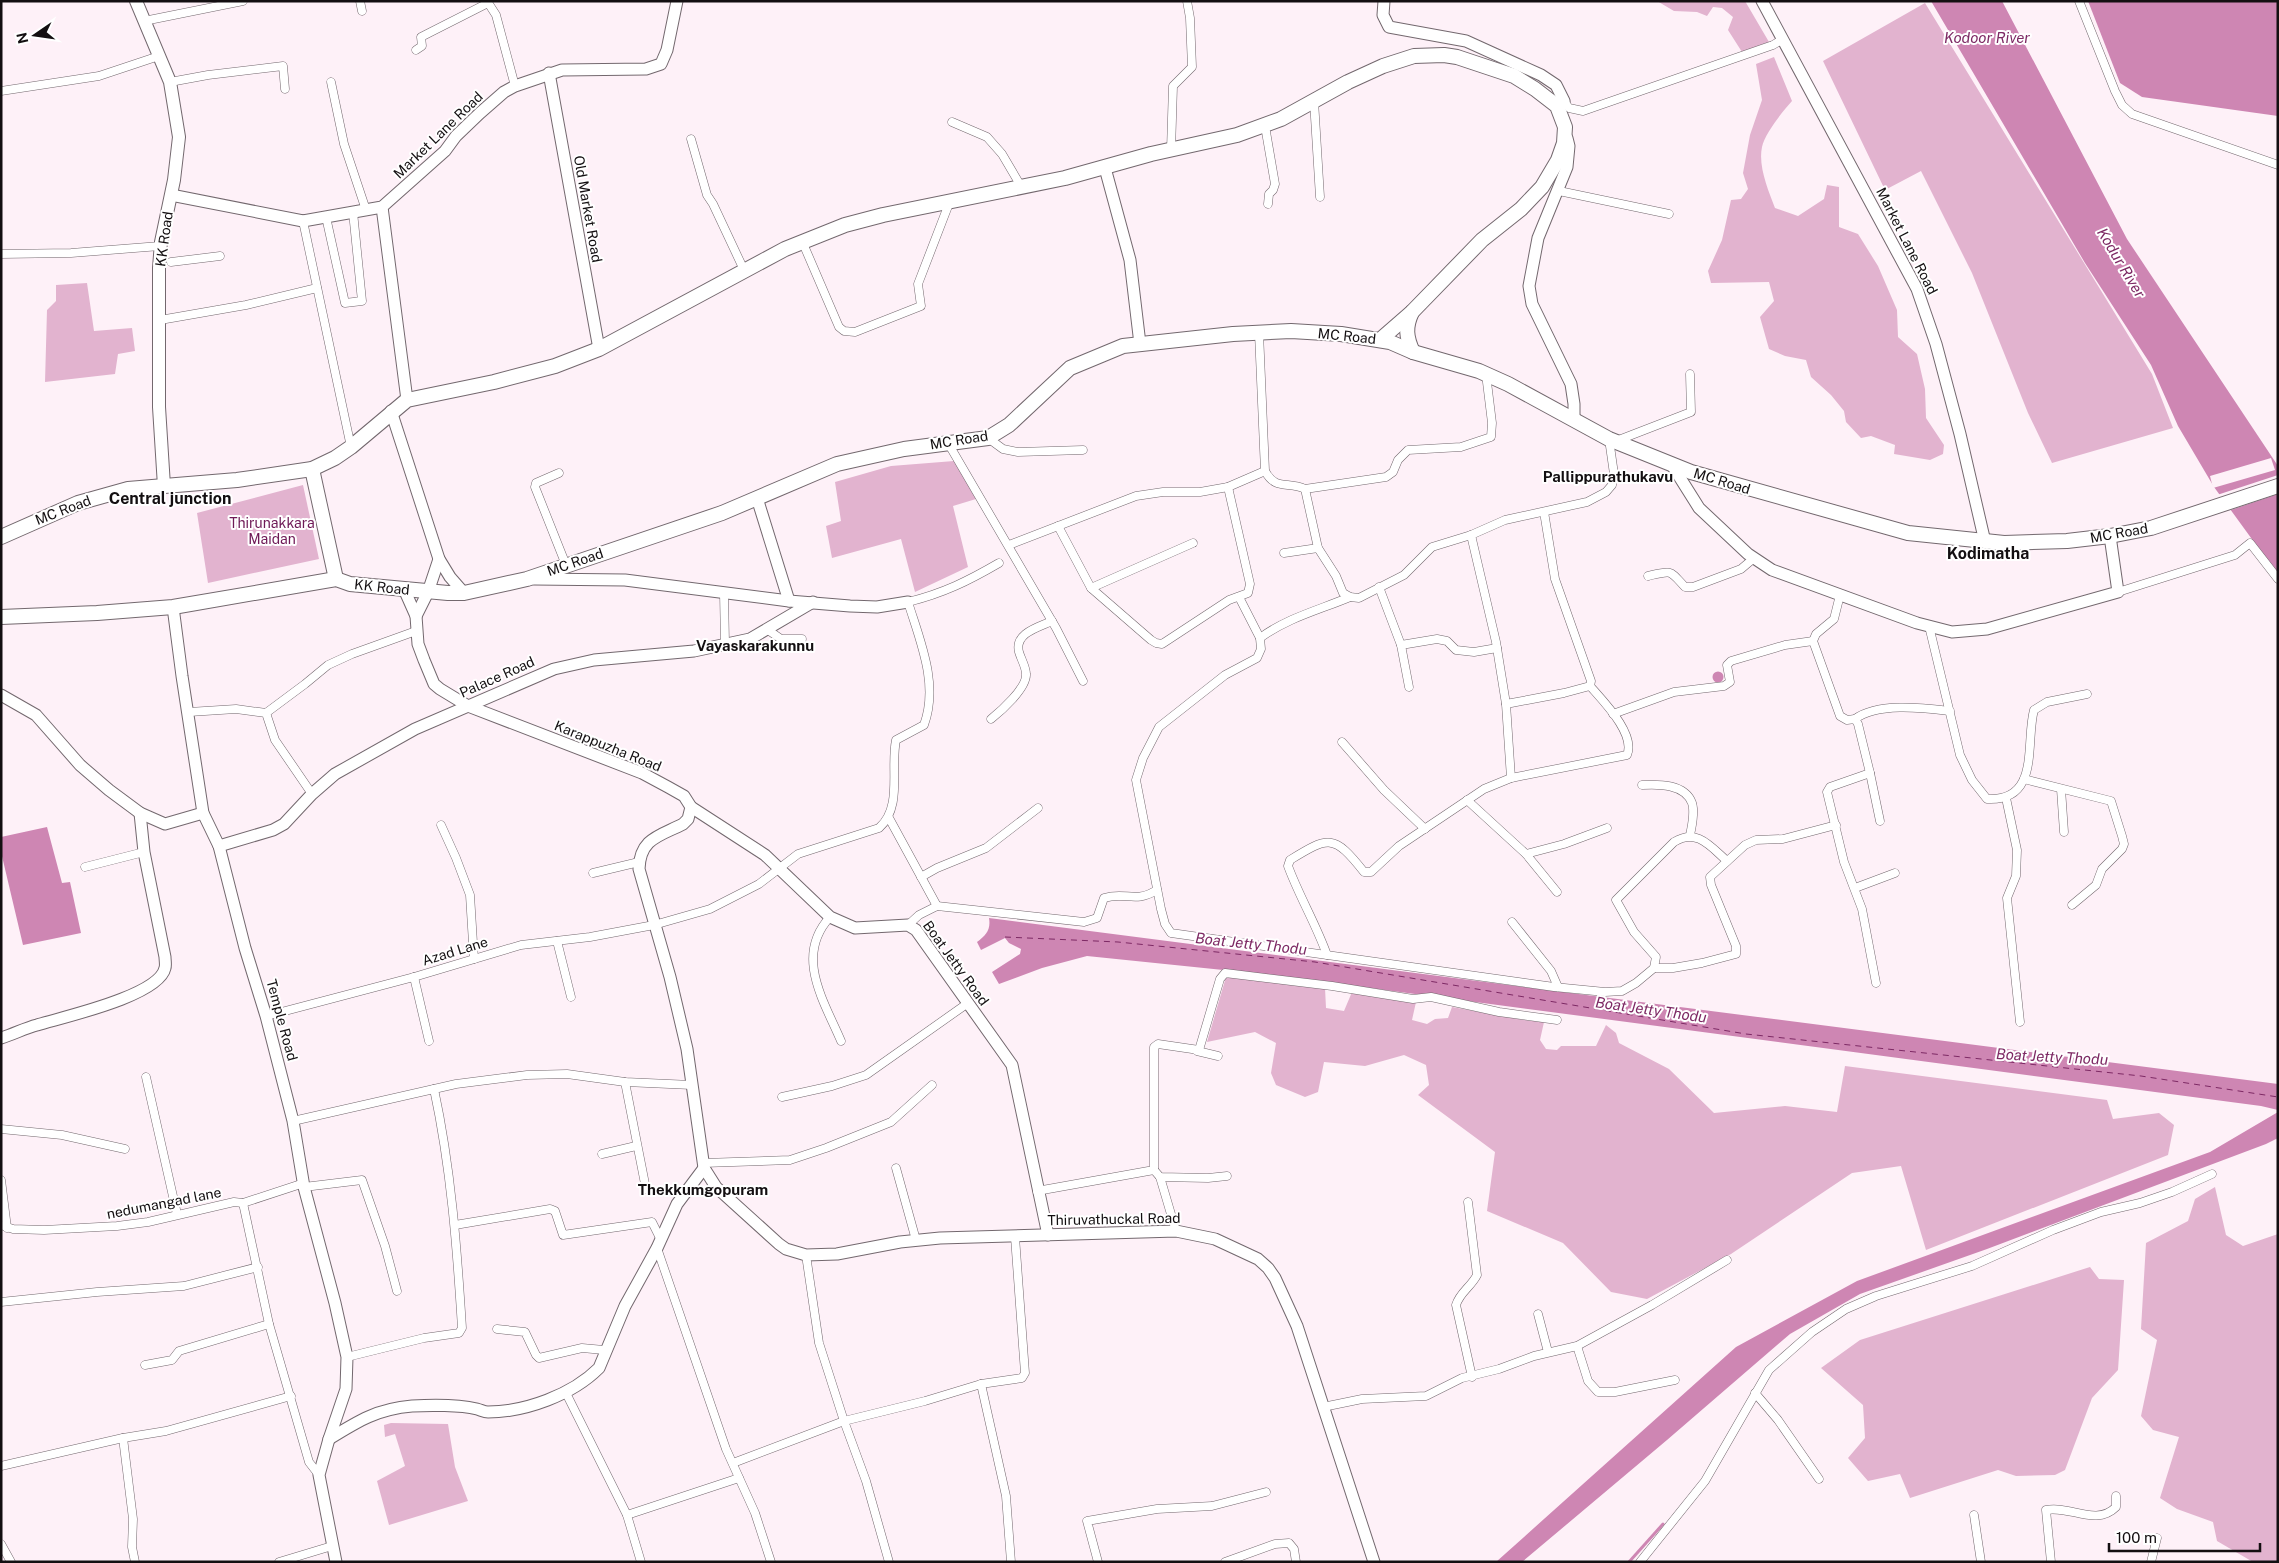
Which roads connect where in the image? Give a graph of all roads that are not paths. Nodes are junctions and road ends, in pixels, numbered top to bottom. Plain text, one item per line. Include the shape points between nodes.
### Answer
1 (136, 1) edge
2 (243, 1) edge
3 (360, 1) edge
4 (677, 1) edge
5 (1187, 1) edge
6 (1384, 1) edge
7 (1762, 1) edge
8 (2079, 1) edge
9 (488, 2) edge
10 (362, 11) dead end
11 (144, 21) junction
12 (1783, 39) junction
13 (416, 50) dead end
14 (159, 56) junction
15 (548, 73) junction
16 (170, 82) junction
17 (331, 82) dead end
18 (515, 86) junction
19 (284, 89) dead end
20 (1, 92) edge
21 (1314, 101) junction
22 (1561, 103) junction
23 (952, 122) dead end
24 (1265, 126) junction
25 (1564, 127) junction
26 (691, 139) dead end
27 (1171, 150) junction
28 (2278, 166) edge
29 (1104, 168) junction
30 (1022, 188) junction
31 (1559, 191) junction
32 (171, 195) junction
33 (1320, 197) dead end
34 (950, 201) junction
35 (1268, 204) dead end
36 (382, 207) junction
37 (366, 210) junction
38 (354, 212) junction
39 (1669, 214) dead end
40 (326, 217) junction
41 (303, 221) junction
42 (802, 241) junction
43 (160, 246) dead end
44 (1, 254) edge
45 (220, 256) dead end
46 (171, 262) dead end
47 (744, 270) junction
48 (317, 288) junction
49 (1412, 312) junction
50 (160, 320) junction
51 (1259, 333) junction
52 (1381, 339) junction
53 (1140, 344) junction
54 (599, 349) junction
55 (1413, 352) junction
56 (1486, 374) junction
57 (1690, 374) dead end
58 (408, 400) junction
59 (391, 411) junction
60 (1574, 420) junction
61 (988, 438) junction
62 (1612, 441) junction
63 (948, 443) junction
64 (351, 447) junction
65 (1083, 450) dead end
66 (1672, 465) junction
67 (312, 469) junction
68 (1265, 471) junction
69 (559, 473) dead end
70 (164, 486) junction
71 (2278, 486) edge
72 (1228, 487) junction
73 (1305, 488) junction
74 (757, 498) junction
75 (1544, 512) junction
76 (1058, 526) junction
77 (1471, 535) junction
78 (2110, 536) junction
79 (1, 537) edge
80 (1985, 542) junction
81 (1193, 543) dead end
82 (1008, 545) junction
83 (1318, 548) junction
84 (1284, 553) dead end
85 (1754, 558) junction
86 (439, 559) junction
87 (999, 563) dead end
88 (566, 566) junction
89 (1648, 576) dead end
90 (527, 578) junction
91 (336, 579) junction
92 (2278, 579) edge
93 (1091, 588) junction
94 (1379, 588) junction
95 (404, 589) junction
96 (428, 592) junction
97 (2118, 592) junction
98 (464, 593) junction
99 (724, 593) junction
100 (1840, 595) junction
101 (1239, 597) junction
102 (1350, 597) junction
103 (789, 601) junction
104 (813, 602) junction
105 (908, 602) junction
106 (173, 607) junction
107 (416, 616) junction
108 (1, 617) edge
109 (1052, 621) junction
110 (1929, 626) junction
111 (768, 630) junction
112 (416, 631) junction
113 (1260, 638) junction
114 (802, 639) dead end
115 (1812, 641) junction
116 (726, 644) junction
117 (1401, 645) junction
118 (1496, 648) junction
119 (1082, 681) dead end
120 (1590, 686) junction
121 (1409, 688) dead end
122 (2087, 694) dead end
123 (1, 695) edge
124 (1506, 704) junction
125 (468, 706) junction
126 (1950, 711) junction
127 (188, 712) junction
128 (266, 713) junction
129 (1613, 714) junction
130 (991, 719) dead end
131 (1855, 719) junction
132 (1342, 742) dead end
133 (1870, 773) junction
134 (1511, 778) junction
135 (2024, 779) junction
136 (1642, 785) dead end
137 (2061, 789) junction
138 (312, 794) junction
139 (2006, 798) junction
140 (1468, 800) junction
141 (691, 807) junction
142 (1038, 808) dead end
143 (203, 812) junction
144 (140, 813) junction
145 (889, 818) junction
146 (1880, 821) dead end
147 (441, 825) dead end
148 (1836, 825) junction
149 (1607, 828) dead end
150 (1425, 829) junction
151 (2064, 832) dead end
152 (1690, 835) junction
153 (219, 846) junction
154 (144, 852) junction
155 (1526, 854) junction
156 (1727, 861) junction
157 (640, 862) junction
158 (85, 867) dead end
159 (779, 869) junction
160 (593, 873) dead end
161 (1895, 873) dead end
162 (921, 877) junction
163 (1855, 888) junction
164 (1157, 890) junction
165 (1557, 892) dead end
166 (2072, 905) dead end
167 (937, 906) junction
168 (830, 917) junction
169 (1512, 922) dead end
170 (654, 925) junction
171 (908, 925) junction
172 (557, 941) junction
173 (1327, 955) junction
174 (474, 959) junction
175 (1654, 968) junction
176 (414, 977) junction
177 (1876, 983) dead end
178 (1558, 987) junction
179 (571, 997) dead end
180 (968, 1003) junction
181 (266, 1016) junction
182 (1556, 1020) dead end
183 (2020, 1022) dead end
184 (1, 1038) edge
185 (429, 1041) dead end
186 (841, 1041) dead end
187 (1197, 1051) junction
188 (1218, 1056) dead end
189 (146, 1077) dead end
190 (625, 1082) junction
191 (692, 1085) junction
192 (932, 1085) dead end
193 (434, 1089) junction
194 (782, 1097) dead end
195 (293, 1121) junction
196 (1, 1129) edge
197 (636, 1146) junction
198 (125, 1149) dead end
199 (602, 1154) dead end
200 (703, 1165) junction
201 (896, 1168) dead end
202 (1154, 1170) junction
203 (2212, 1174) dead end
204 (1227, 1176) dead end
205 (1160, 1177) junction
206 (1, 1180) edge
207 (304, 1185) junction
208 (646, 1188) dead end
209 (1037, 1191) junction
210 (1468, 1202) dead end
211 (243, 1203) junction
212 (177, 1214) junction
213 (455, 1225) junction
214 (4, 1226) edge
215 (1176, 1231) junction
216 (1048, 1235) junction
217 (1015, 1237) junction
218 (916, 1240) junction
219 (658, 1243) junction
220 (806, 1254) junction
221 (1727, 1260) dead end
222 (258, 1266) junction
223 (396, 1291) dead end
224 (1, 1302) edge
225 (1538, 1314) dead end
226 (269, 1324) junction
227 (497, 1329) dead end
228 (1577, 1346) junction
229 (604, 1350) junction
230 (1548, 1352) junction
231 (347, 1357) junction
232 (145, 1366) dead end
233 (1472, 1377) junction
234 (1675, 1380) dead end
235 (981, 1384) junction
236 (565, 1391) junction
237 (1755, 1393) junction
238 (291, 1396) junction
239 (1323, 1408) junction
240 (844, 1421) junction
241 (123, 1438) junction
242 (329, 1440) junction
243 (733, 1463) junction
244 (1, 1466) edge
245 (319, 1475) junction
246 (739, 1478) junction
247 (1819, 1479) dead end
248 (1266, 1492) dead end
249 (2116, 1496) dead end
250 (627, 1515) junction
251 (1974, 1515) dead end
252 (2157, 1538) dead end
253 (1, 1544) edge
254 (332, 1546) junction
255 (1011, 1561) edge
256 (11, 1562) edge
257 (135, 1562) edge
258 (279, 1562) edge
259 (336, 1562) edge
260 (641, 1562) edge
261 (770, 1562) edge
262 (889, 1562) edge
263 (1002, 1562) edge
264 (1098, 1562) edge
265 (1225, 1562) edge
266 (1296, 1562) edge
267 (1374, 1562) edge
268 (1640, 1562) edge
269 (1981, 1562) edge
270 (2051, 1562) edge
271 (2151, 1562) edge

1 - 11 main road, KK Road
2 - 11 street
3 - 10 street
4 - 15 main road, Market Lane Road via 667,50 661,64 656,67 572,69
5 - 27 street via 1192,67 1173,86
6 - 22 main road via 1383,16 1389,26 1466,42 1541,75 1556,85
7 - 12 main road, Market Lane Road
8 - 28 street via 2115,91 2122,105 2132,114
9 - 13 street via 422,37 422,46
9 - 18 street via 496,15
11 - 14 main road, KK Road
12 - 22 street via 1584,111
12 - 80 main road, Market Lane Road via 1918,289 1960,434
14 - 16 main road, KK Road
14 - 20 street via 99,76
15 - 18 main road, Market Lane Road
15 - 54 main road, Old Market Road
16 - 19 street via 283,66
16 - 32 main road, KK Road via 179,137
17 - 37 street via 344,144
18 - 36 main road, Market Lane Road via 480,113 445,151
21 - 22 highway, MC Road via 1397,61 1414,56 1444,55 1514,76
21 - 24 highway, MC Road
21 - 33 street
22 - 25 highway
23 - 30 street via 987,137 1002,154
24 - 27 highway, MC Road
24 - 35 street via 1275,184
25 - 31 main road via 1569,146 1567,167
25 - 49 highway via 1564,143 1558,160 1542,187 1521,209 1482,240
26 - 47 street via 707,195
27 - 29 highway, MC Road
29 - 30 highway, MC Road
29 - 53 main road via 1130,260
30 - 34 highway, MC Road
31 - 39 street
31 - 60 main road via 1538,238 1529,286 1530,296 1570,384
32 - 41 main road
32 - 50 main road, KK Road via 160,255
34 - 42 highway, MC Road via 883,215 828,230
34 - 42 street via 918,284 921,306 855,332 838,327
36 - 37 main road
36 - 58 main road
37 - 38 main road
38 - 40 main road
38 - 40 street via 362,300 346,303
40 - 41 main road
41 - 48 street
42 - 47 highway, MC Road
43 - 44 street via 71,253
45 - 46 street
47 - 54 highway, MC Road
48 - 50 street
48 - 64 street
49 - 52 highway
49 - 55 highway via 1407,323 1407,339
50 - 70 main road, KK Road via 159,407
51 - 52 highway, MC Road via 1307,331
51 - 53 highway, MC Road
51 - 68 street
52 - 55 highway, MC Road
53 - 61 highway, MC Road via 1100,354 1070,368 1010,425
54 - 58 highway, MC Road via 555,366
55 - 56 highway, MC Road
56 - 60 highway, MC Road
56 - 73 street via 1492,423 1490,437 1461,447 1408,450 1398,460 1393,472 1386,476
57 - 62 street via 1691,412
58 - 59 highway, MC Road
59 - 64 highway, MC Road
59 - 86 main road
60 - 62 highway, MC Road
61 - 63 highway, MC Road
61 - 65 street via 1003,449 1018,452
62 - 66 highway, MC Road
62 - 75 street via 1614,474 1612,485 1606,492 1587,502
63 - 74 highway, MC Road via 837,464
63 - 82 street
64 - 67 highway, MC Road
66 - 80 highway, MC Road via 1885,528
66 - 85 main road via 1699,508
67 - 70 highway, MC Road
67 - 91 highway
68 - 72 street
68 - 73 street via 1278,485
69 - 88 street via 536,483 535,487
70 - 79 highway, MC Road via 128,489 78,503
71 - 78 highway, MC Road via 2205,511
72 - 76 street via 1136,496
72 - 101 street via 1250,584 1248,593
73 - 83 street
74 - 88 highway, MC Road
74 - 103 main road
75 - 77 street via 1505,520
75 - 120 street via 1555,579
76 - 82 street
76 - 93 street
77 - 94 street via 1432,547 1404,575
77 - 118 street
78 - 80 highway, MC Road via 2043,542
78 - 97 main road
81 - 93 street
82 - 109 street
83 - 84 street
83 - 102 street via 1343,593
85 - 89 street via 1741,569 1693,588 1686,587 1674,573
85 - 100 main road via 1772,570
86 - 96 main road, Karappuzha Road
86 - 98 main road
87 - 105 street via 939,594
88 - 90 highway, MC Road
90 - 98 highway, MC Road
90 - 99 main road via 625,580
91 - 95 highway, KK Road via 350,584
91 - 106 highway
92 - 97 street via 2250,543 2235,555
93 - 101 street via 1156,644 1162,644 1229,600
94 - 102 street via 1359,598
94 - 117 street
95 - 96 highway, KK Road
95 - 107 main road, Karappuzha Road
96 - 98 highway, MC Road
96 - 107 main road, Karappuzha Road
97 - 110 main road via 1987,629 1952,632
99 - 103 main road
99 - 116 street
100 - 110 main road
100 - 115 street via 1834,619
101 - 113 street
102 - 113 street via 1295,617
103 - 104 main road
104 - 105 main road via 877,607
104 - 111 main road, Palace Road
105 - 145 street via 926,662 930,691 928,714 924,725 896,740 894,793
106 - 108 highway via 97,614
106 - 127 main road, Temple Road
107 - 112 main road, Karappuzha Road
109 - 119 street
109 - 130 street via 1020,638 1018,649 1026,674 1024,682 1006,706
110 - 126 street
111 - 114 street via 781,639
111 - 116 main road, Palace Road via 750,639
112 - 125 main road, Karappuzha Road via 434,684
112 - 128 street via 328,665
113 - 164 street via 1261,649 1256,658 1225,675 1159,728 1143,758 1136,780
115 - 129 street via 1731,661 1727,665 1730,682 1724,686 1674,692
115 - 131 street via 1840,716 1846,720
116 - 125 main road, Palace Road via 594,660 554,669
117 - 118 street via 1437,639 1456,650 1474,652
117 - 121 street
118 - 124 street
120 - 124 street
120 - 129 street
122 - 135 street via 2047,702 2034,710 2029,766
123 - 144 main road via 36,714 80,764
124 - 134 street
125 - 138 main road, Palace Road via 361,758
125 - 141 main road, Karappuzha Road via 642,773 684,796
126 - 131 street via 1894,708 1873,711
126 - 139 street via 1960,755 1980,793 1987,799
127 - 128 street via 236,709
127 - 143 main road, Temple Road
128 - 138 street via 275,740
129 - 134 street via 1624,730 1629,746 1627,755
131 - 133 street
132 - 150 street via 1384,790
133 - 146 street
133 - 148 street via 1827,789
134 - 140 street via 1484,789
135 - 137 street
135 - 139 street
136 - 152 street via 1671,786 1687,795 1692,804
137 - 151 street
137 - 166 street via 2111,801 2124,844 2102,869 2096,885
138 - 153 main road, Palace Road via 284,824
139 - 183 street via 2017,850 2016,876 2007,898
140 - 150 street
140 - 155 street
141 - 157 main road via 683,824 646,844
141 - 159 main road, Boat Jetty Road via 765,855
142 - 162 street via 986,848
143 - 144 main road via 166,828
143 - 153 main road, Temple Road
144 - 154 main road
145 - 159 street, Azad Lane via 880,828 798,854
145 - 162 street
147 - 174 street via 470,895
148 - 156 street via 1783,839 1756,840
148 - 163 street via 1844,862
149 - 155 street
150 - 173 street via 1398,846 1371,872 1364,872 1337,843 1325,841 1290,860 1288,866 1293,881
152 - 156 street
152 - 175 street via 1674,842 1616,900 1634,932 1656,957
153 - 181 main road, Temple Road
154 - 158 street
154 - 184 main road via 165,956 163,973 146,987 112,1004
155 - 165 street
156 - 175 street via 1710,877 1736,946 1736,954 1693,965
157 - 160 street
157 - 170 main road via 640,875
159 - 168 main road, Boat Jetty Road
159 - 170 street, Azad Lane via 759,884 710,909
161 - 163 street
162 - 167 street
163 - 177 street
164 - 167 street via 1137,899 1104,898 1097,918 1084,922
164 - 173 street via 1165,924 1171,933
167 - 171 street
168 - 171 main road, Boat Jetty Road via 855,928
168 - 186 street via 819,929 812,964 814,980
169 - 178 street via 1551,972
170 - 172 street, Azad Lane
170 - 191 main road via 677,1005
171 - 180 main road, Boat Jetty Road via 916,930
172 - 174 street, Azad Lane via 521,946
172 - 179 street
173 - 178 street
174 - 176 street, Azad Lane
175 - 178 street via 1622,990 1605,992
176 - 181 street, Azad Lane
176 - 185 street
180 - 194 street via 866,1075
180 - 209 main road, Boat Jetty Road via 1012,1065
181 - 195 main road, Temple Road
182 - 187 street via 1431,997 1413,999 1225,973 1220,979
187 - 188 street
187 - 202 street via 1158,1044 1154,1047
189 - 212 street
190 - 191 street
190 - 193 street via 567,1074 527,1075
190 - 197 street
191 - 200 main road
192 - 200 street via 891,1122 826,1148 790,1160
193 - 195 street
193 - 213 street
195 - 207 main road, Temple Road
196 - 198 street via 62,1135
197 - 199 street
197 - 208 street
200 - 219 main road via 677,1204
200 - 220 main road, Thiruvathuckal Road via 716,1187 761,1229 786,1249
201 - 218 street
202 - 205 street
202 - 209 street
203 - 237 street via 2172,1192 2053,1230 1972,1266 1893,1290 1846,1309 1786,1354 1769,1370
204 - 205 street
205 - 215 street
206 - 214 street
207 - 211 street, nedumangad lane
207 - 223 street, nedumangad lane via 362,1180 385,1246
207 - 231 main road, Temple Road
209 - 216 main road, Boat Jetty Road
210 - 233 street via 1477,1275 1456,1305
211 - 212 street, nedumangad lane
211 - 222 street
212 - 214 street, nedumangad lane via 148,1222 104,1227 44,1230
213 - 219 street via 550,1209 555,1212 563,1235 652,1222
213 - 231 street via 462,1328 459,1332
215 - 216 main road, Thiruvathuckal Road
215 - 239 main road, Thiruvathuckal Road via 1223,1242 1258,1259 1268,1268 1298,1326
216 - 217 main road, Thiruvathuckal Road
217 - 218 main road, Thiruvathuckal Road
217 - 235 street via 1025,1373 1022,1378
218 - 220 main road, Thiruvathuckal Road via 855,1252
219 - 229 main road
219 - 243 street via 703,1385
220 - 240 street via 819,1343
221 - 228 street
222 - 224 street via 184,1286
222 - 226 street
225 - 230 street
226 - 232 street via 179,1351 172,1360
226 - 238 street
227 - 229 street via 525,1332 539,1358 582,1348
228 - 230 street
228 - 234 street via 1588,1381 1598,1392 1615,1392
229 - 236 main road via 598,1368 591,1376
230 - 233 street
231 - 242 main road, Temple Road via 346,1389
233 - 239 street via 1462,1378 1426,1396 1362,1399
235 - 240 street
235 - 255 street via 1006,1496
236 - 242 main road via 545,1400 502,1411 427,1406 383,1411 365,1417
236 - 250 street
237 - 247 street
237 - 268 street via 1705,1481
238 - 241 street via 166,1431
238 - 245 street via 309,1462
239 - 267 main road, Thiruvathuckal Road
240 - 243 street
240 - 262 street via 866,1481
241 - 244 street
241 - 257 street
242 - 245 main road, Temple Road
243 - 246 street
245 - 254 main road
246 - 250 street
246 - 261 street via 755,1513
248 - 264 street via 1212,1506 1158,1509 1087,1521
249 - 270 street via 2116,1507 2109,1514 2096,1516 2046,1510
250 - 260 street
251 - 269 street
252 - 271 street
253 - 256 street
254 - 258 street
254 - 259 main road
255 - 263 street
265 - 266 street via 1274,1544 1289,1543 1294,1549

